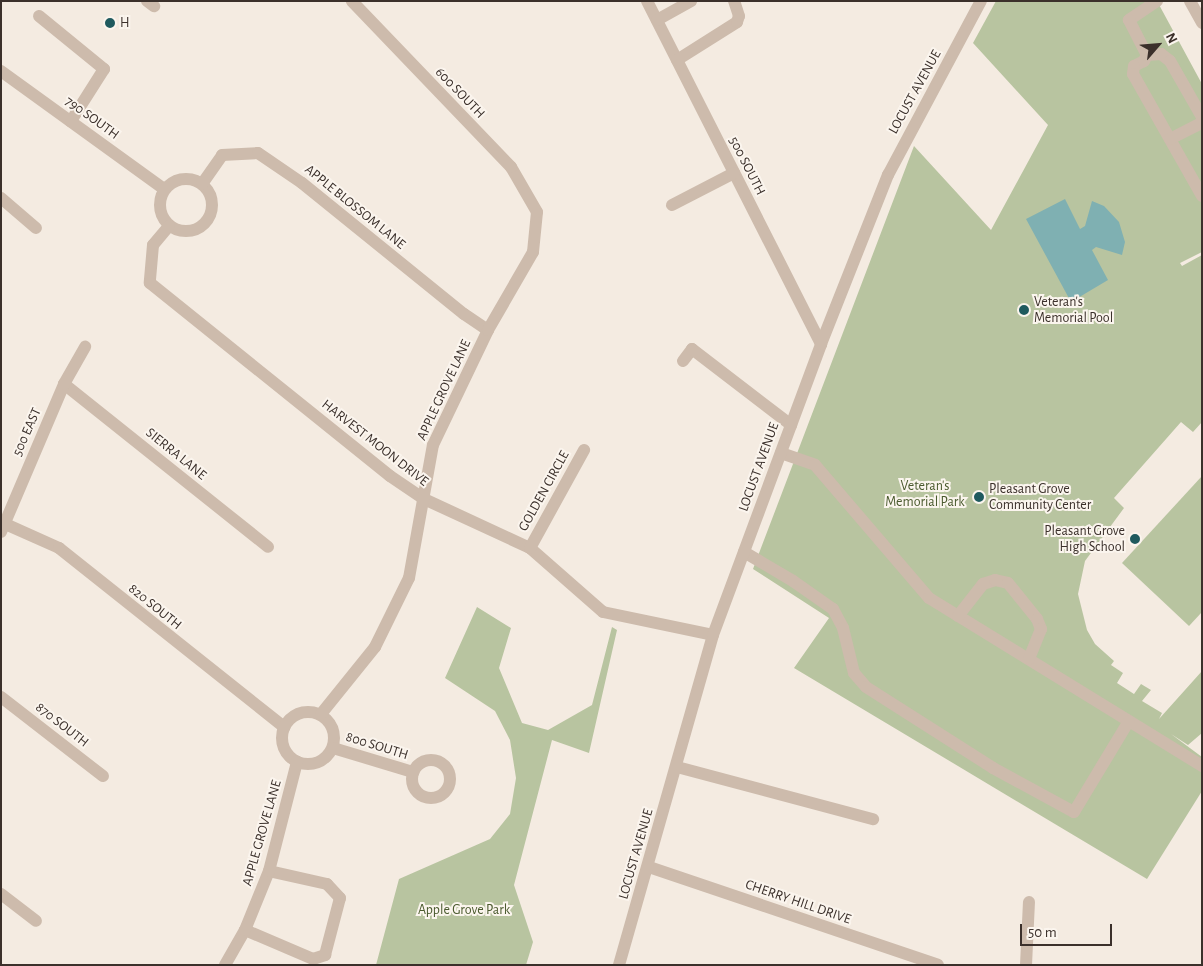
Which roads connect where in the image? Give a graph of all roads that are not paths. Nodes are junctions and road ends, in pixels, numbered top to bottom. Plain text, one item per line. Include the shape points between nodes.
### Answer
1 (647, 1) edge
2 (691, 1) edge
3 (734, 1) edge
4 (982, 1) edge
5 (1157, 1) edge
6 (1190, 1) edge
7 (355, 2) edge
8 (39, 16) dead end
9 (657, 20) junction
10 (1202, 23) edge
11 (1147, 55) junction
12 (677, 60) junction
13 (1, 71) edge
14 (1202, 118) edge
15 (71, 121) junction
16 (1202, 122) edge
17 (1170, 139) junction
18 (734, 174) junction
19 (202, 184) junction
20 (164, 189) junction
21 (1202, 196) edge
22 (1, 198) edge
23 (672, 205) dead end
24 (537, 212) joint
25 (169, 226) junction
26 (36, 228) dead end
27 (488, 330) junction
28 (821, 344) junction
29 (85, 346) dead end
30 (683, 361) dead end
31 (64, 384) junction
32 (791, 424) junction
33 (584, 450) dead end
34 (780, 453) junction
35 (424, 499) junction
36 (2, 526) edge
37 (268, 547) dead end
38 (530, 548) junction
39 (744, 552) junction
40 (958, 616) junction
41 (713, 635) junction
42 (1028, 659) junction
43 (1, 697) edge
44 (321, 714) junction
45 (1130, 721) junction
46 (284, 727) junction
47 (333, 748) junction
48 (1199, 759) edge
49 (298, 762) junction
50 (677, 767) junction
51 (412, 772) dead end
52 (103, 776) dead end
53 (873, 819) dead end
54 (649, 867) junction
55 (269, 871) junction
56 (1, 894) edge
57 (1029, 902) dead end
58 (36, 921) dead end
59 (245, 930) junction
60 (225, 965) edge
61 (619, 965) edge
62 (938, 965) edge
63 (1026, 965) edge

1 - 9 street, 500 SOUTH
2 - 9 street
3 - 12 street via 739,16 737,22
4 - 28 street, LOCUST AVENUE via 888,175
5 - 11 street via 1129,20
6 - 10 street
7 - 24 street, 600 SOUTH via 511,167
8 - 15 street via 104,69
9 - 12 street, 500 SOUTH
11 - 14 street via 1161,54 1170,61
11 - 17 street via 1134,66 1134,74
12 - 18 street, 500 SOUTH
13 - 15 street, 790 SOUTH
15 - 20 street, 790 SOUTH
16 - 17 street
17 - 21 street
18 - 23 street
18 - 28 street, 500 SOUTH
19 - 20 street via 178,179
19 - 25 street via 211,198 206,221 193,230 176,230
19 - 27 street, APPLE BLOSSOM LANE via 222,155 258,153 302,182
20 - 25 street via 160,210
22 - 26 street
24 - 27 street, APPLE GROVE LANE via 533,252
25 - 35 street, HARVEST MOON DRIVE via 153,245 150,283 390,476
27 - 35 street, APPLE GROVE LANE via 433,445
28 - 32 street, LOCUST AVENUE
29 - 31 street, 500 EAST
30 - 32 street via 692,349
31 - 36 street, 500 EAST
31 - 37 street, SIERRA LANE
32 - 34 street, LOCUST AVENUE
33 - 38 street, GOLDEN CIRCLE
34 - 39 street, LOCUST AVENUE
34 - 40 street via 815,465 929,598
35 - 38 street, HARVEST MOON DRIVE
35 - 44 street, APPLE GROVE LANE via 409,578 375,647
36 - 46 street, 820 SOUTH via 59,548
38 - 41 street, HARVEST MOON DRIVE via 603,612
39 - 41 street, LOCUST AVENUE
39 - 45 street via 833,609 843,628 854,673 866,687 993,768 1074,812
40 - 42 street
40 - 42 street via 983,584 995,580 1008,583 1042,630
41 - 50 street, LOCUST AVENUE
42 - 45 street
43 - 52 street, 870 SOUTH
44 - 46 street via 298,713
44 - 47 street via 333,728
45 - 48 street
46 - 49 street via 282,746
47 - 49 street via 319,762
47 - 51 street, 800 SOUTH
49 - 55 street, APPLE GROVE LANE
50 - 53 street
50 - 54 street, LOCUST AVENUE
54 - 61 street, LOCUST AVENUE
54 - 62 street, CHERRY HILL DRIVE
55 - 59 street, APPLE GROVE LANE
55 - 59 street via 327,884 340,898 325,955 313,959
56 - 58 street
57 - 63 street
59 - 60 street, APPLE GROVE LANE

